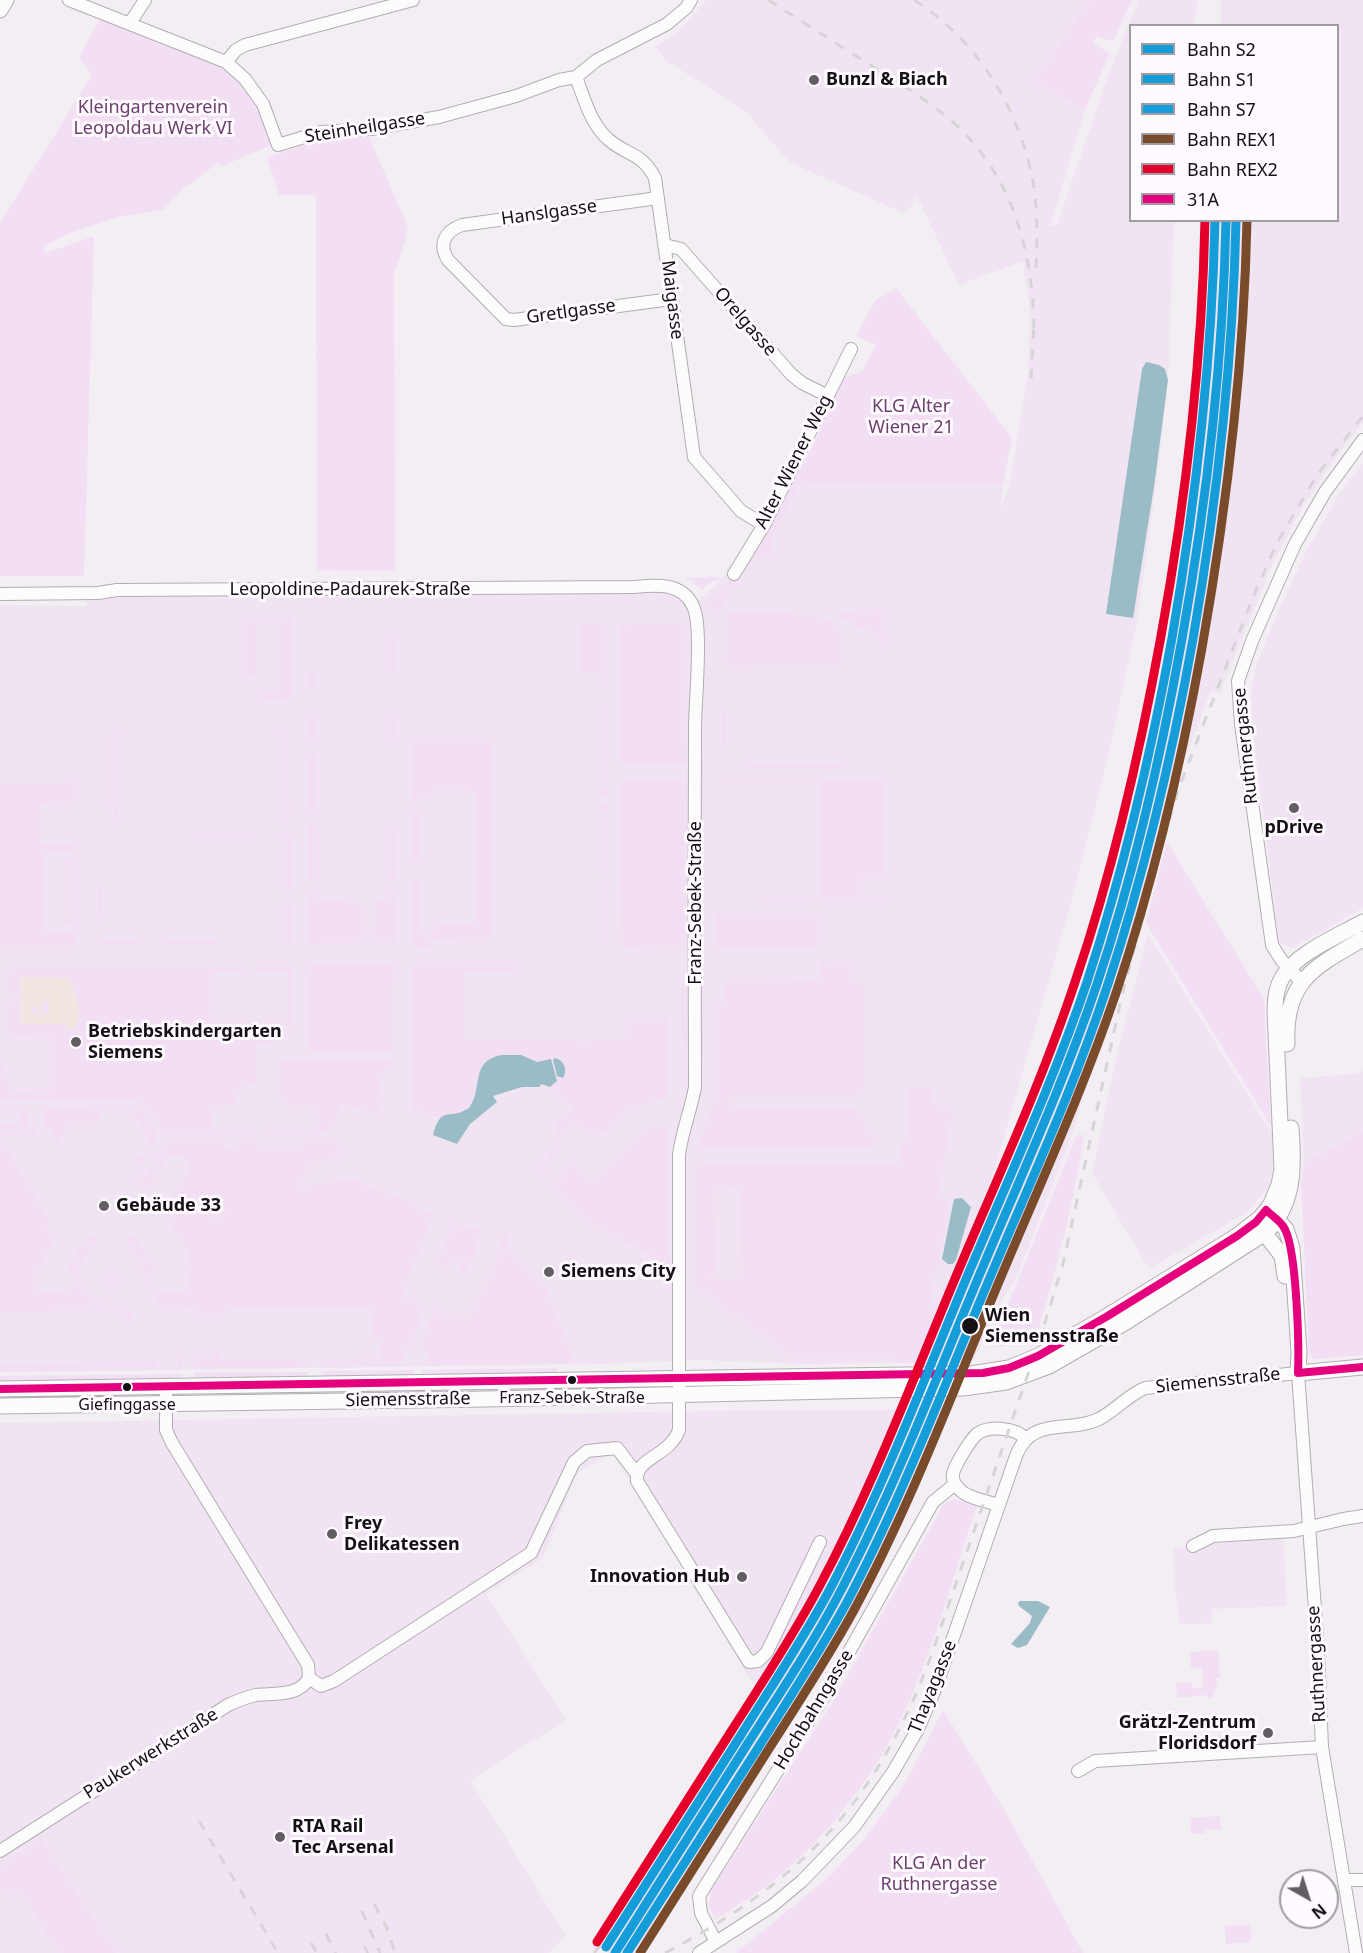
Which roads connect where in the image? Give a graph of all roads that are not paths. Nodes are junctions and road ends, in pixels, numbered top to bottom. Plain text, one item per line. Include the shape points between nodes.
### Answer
1 (6, 0) edge
2 (69, 0) edge
3 (145, 0) edge
4 (413, 0) edge
5 (691, 0) edge
6 (0, 10) edge
7 (130, 23) junction
8 (226, 62) junction
9 (576, 78) junction
10 (658, 198) junction
11 (444, 237) joint
12 (665, 245) junction
13 (671, 299) junction
14 (851, 349) dead end
15 (828, 396) junction
16 (1363, 440) edge
17 (764, 525) junction
18 (734, 574) dead end
19 (0, 594) edge
20 (693, 605) joint
21 (1363, 922) edge
22 (1363, 939) edge
23 (1288, 969) junction
24 (1302, 982) junction
25 (1266, 1221) junction
26 (1363, 1367) edge
27 (1298, 1373) junction
28 (166, 1387) junction
29 (680, 1387) junction
30 (0, 1389) edge
31 (166, 1404) junction
32 (0, 1406) edge
33 (1025, 1438) junction
34 (637, 1474) junction
35 (955, 1484) junction
36 (999, 1505) junction
37 (1363, 1516) edge
38 (1308, 1529) junction
39 (820, 1542) dead end
40 (1193, 1546) dead end
41 (309, 1678) junction
42 (1322, 1747) junction
43 (1078, 1771) dead end
44 (0, 1851) edge
45 (1344, 1880) junction
46 (1363, 1880) edge
47 (715, 1947) edge
48 (699, 1953) edge
49 (1356, 1953) edge

1 - 6 main road
2 - 7 street, Steinheilgasse
3 - 7 street
4 - 8 street via 245,45
5 - 9 street, Steinheilgasse via 668,24 597,60
7 - 8 street, Steinheilgasse
8 - 9 street, Steinheilgasse via 245,79 263,104 278,146 321,132 371,129 439,117
9 - 10 street, Maigasse via 597,126 608,139 648,165
10 - 11 street, Hanslgasse via 462,225
10 - 12 street, Maigasse
11 - 13 street, Gretlgasse via 443,253 448,260 506,319
12 - 13 street, Maigasse
12 - 15 street, Orelgasse via 681,249 791,374
13 - 17 street, Maigasse via 694,457 741,512
14 - 15 street, Alter Wiener Weg
15 - 17 street, Alter Wiener Weg
16 - 23 street, Ruthnergasse via 1325,492 1295,543 1239,681 1240,716 1272,945
17 - 18 street, Alter Wiener Weg
19 - 20 street, Leopoldine-Padaurek-Straße via 656,585 670,586
20 - 29 street, Franz-Sebek-Straße via 697,623 696,1087 679,1155
21 - 23 main road
22 - 24 main road via 1319,965
23 - 24 street, Ruthnergasse
23 - 25 main road via 1280,980 1275,1000 1282,1169
24 - 25 main road via 1292,1001 1286,1028 1293,1164 1288,1199
25 - 27 main road via 1288,1233 1292,1248
25 - 29 main road, Siemensstraße via 1026,1369
26 - 27 main road, Siemensstraße
27 - 33 street, Siemensstraße via 1145,1388 1090,1422 1044,1428
27 - 38 street, Ruthnergasse
28 - 29 main road, Siemensstraße
28 - 30 main road, Siemensstraße
28 - 31 street
29 - 31 main road, Siemensstraße
29 - 34 street, Franz-Sebek-Straße via 676,1439 644,1463
31 - 32 main road, Siemensstraße
31 - 41 street via 166,1430 172,1443 304,1657
33 - 35 street via 1013,1430 982,1431 953,1472
33 - 36 street, Thayagasse
34 - 39 street via 750,1662 758,1661 767,1652
34 - 41 street via 617,1448 587,1451 574,1462 531,1553 334,1681 321,1686
35 - 36 street via 965,1494
35 - 47 street, Hochbahngasse via 933,1502 826,1693 699,1896 701,1913
36 - 47 street, Thayagasse via 936,1687 893,1772 854,1827 820,1864
37 - 38 street
38 - 40 street via 1213,1536
38 - 42 street, Ruthnergasse
41 - 44 street, Paukerwerkstraße via 296,1690 254,1696 228,1705
42 - 43 street via 1095,1761
42 - 45 street, Ruthnergasse
45 - 46 street
45 - 49 street, Ruthnergasse
47 - 48 street, Thayagasse

